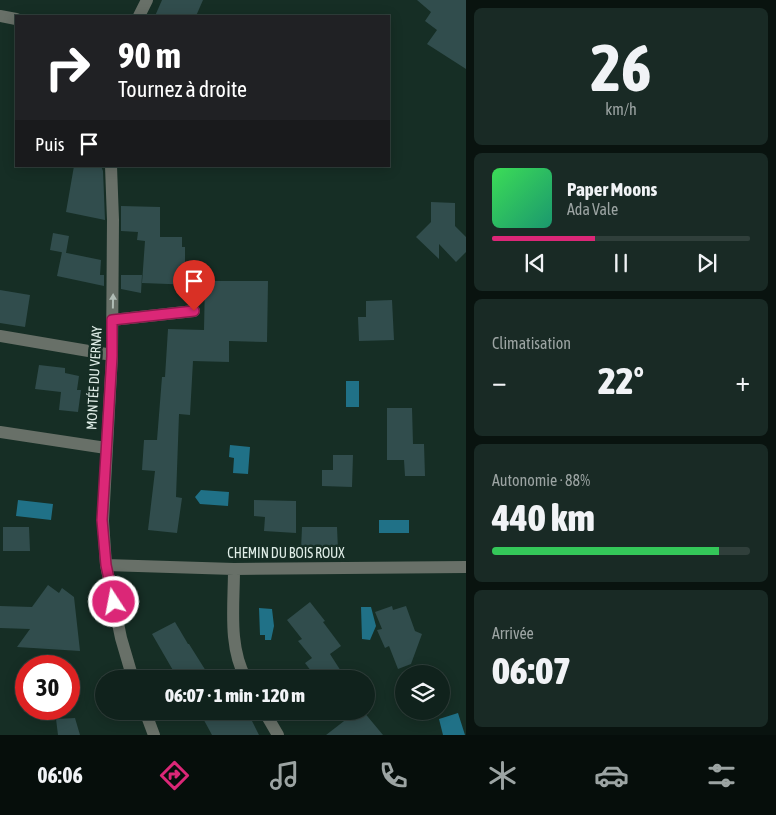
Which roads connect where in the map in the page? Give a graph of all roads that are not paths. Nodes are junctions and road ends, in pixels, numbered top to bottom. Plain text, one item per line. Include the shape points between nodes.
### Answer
1 (147, 0) edge
2 (140, 15) edge
3 (0, 16) edge
4 (15, 19) edge
5 (111, 167) edge
6 (194, 311) dead end
7 (112, 320) junction
8 (0, 336) edge
9 (112, 356) junction
10 (0, 432) edge
11 (106, 448) junction
12 (106, 565) junction
13 (466, 567) edge
14 (234, 569) junction
15 (130, 670) edge
16 (241, 670) edge
17 (148, 720) edge
18 (269, 720) edge
19 (154, 735) edge
20 (278, 735) edge

1 - 2 street
3 - 4 street
7 -> 5 street, MONTÉE DU VERNAY
6 - 7 street
7 - 9 street, MONTÉE DU VERNAY
8 - 9 street
9 - 11 street, MONTÉE DU VERNAY
10 - 11 street
11 - 12 street, MONTÉE DU VERNAY via 102,520
12 - 14 street, CHEMIN DU BOIS ROUX
12 - 15 street, MONTÉE DU VERNAY
13 - 14 street, CHEMIN DU BOIS ROUX
14 - 16 street via 233,634
17 - 19 street
18 - 20 street

